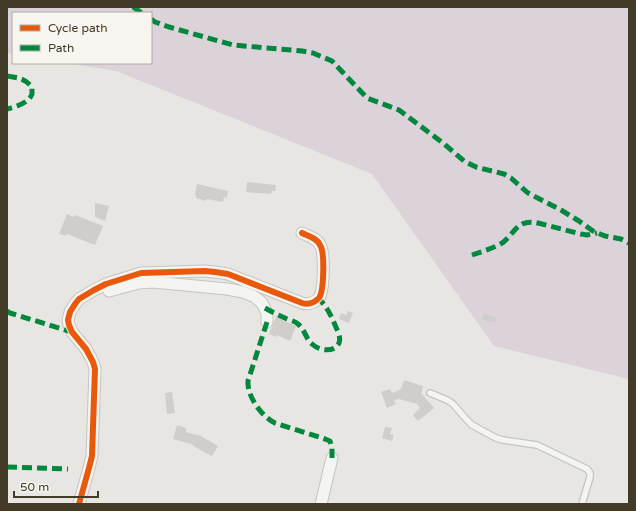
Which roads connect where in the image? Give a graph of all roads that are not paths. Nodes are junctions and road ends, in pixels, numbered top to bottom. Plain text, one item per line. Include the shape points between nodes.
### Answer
1 (302, 233) dead end
2 (79, 299) junction
3 (267, 322) dead end
4 (430, 393) dead end
5 (332, 458) dead end
6 (79, 504) edge
7 (321, 504) edge
8 (582, 504) edge

1 - 2 street via 320,243 324,260 320,295 309,304 228,274 205,271 141,273 106,284
2 - 3 street via 129,285 153,282 227,289 255,297 265,308
2 - 6 street via 70,312 69,325 86,349 95,369 92,456
4 - 8 lane via 453,404 466,420 496,438 537,445 587,469 590,477
5 - 7 street

